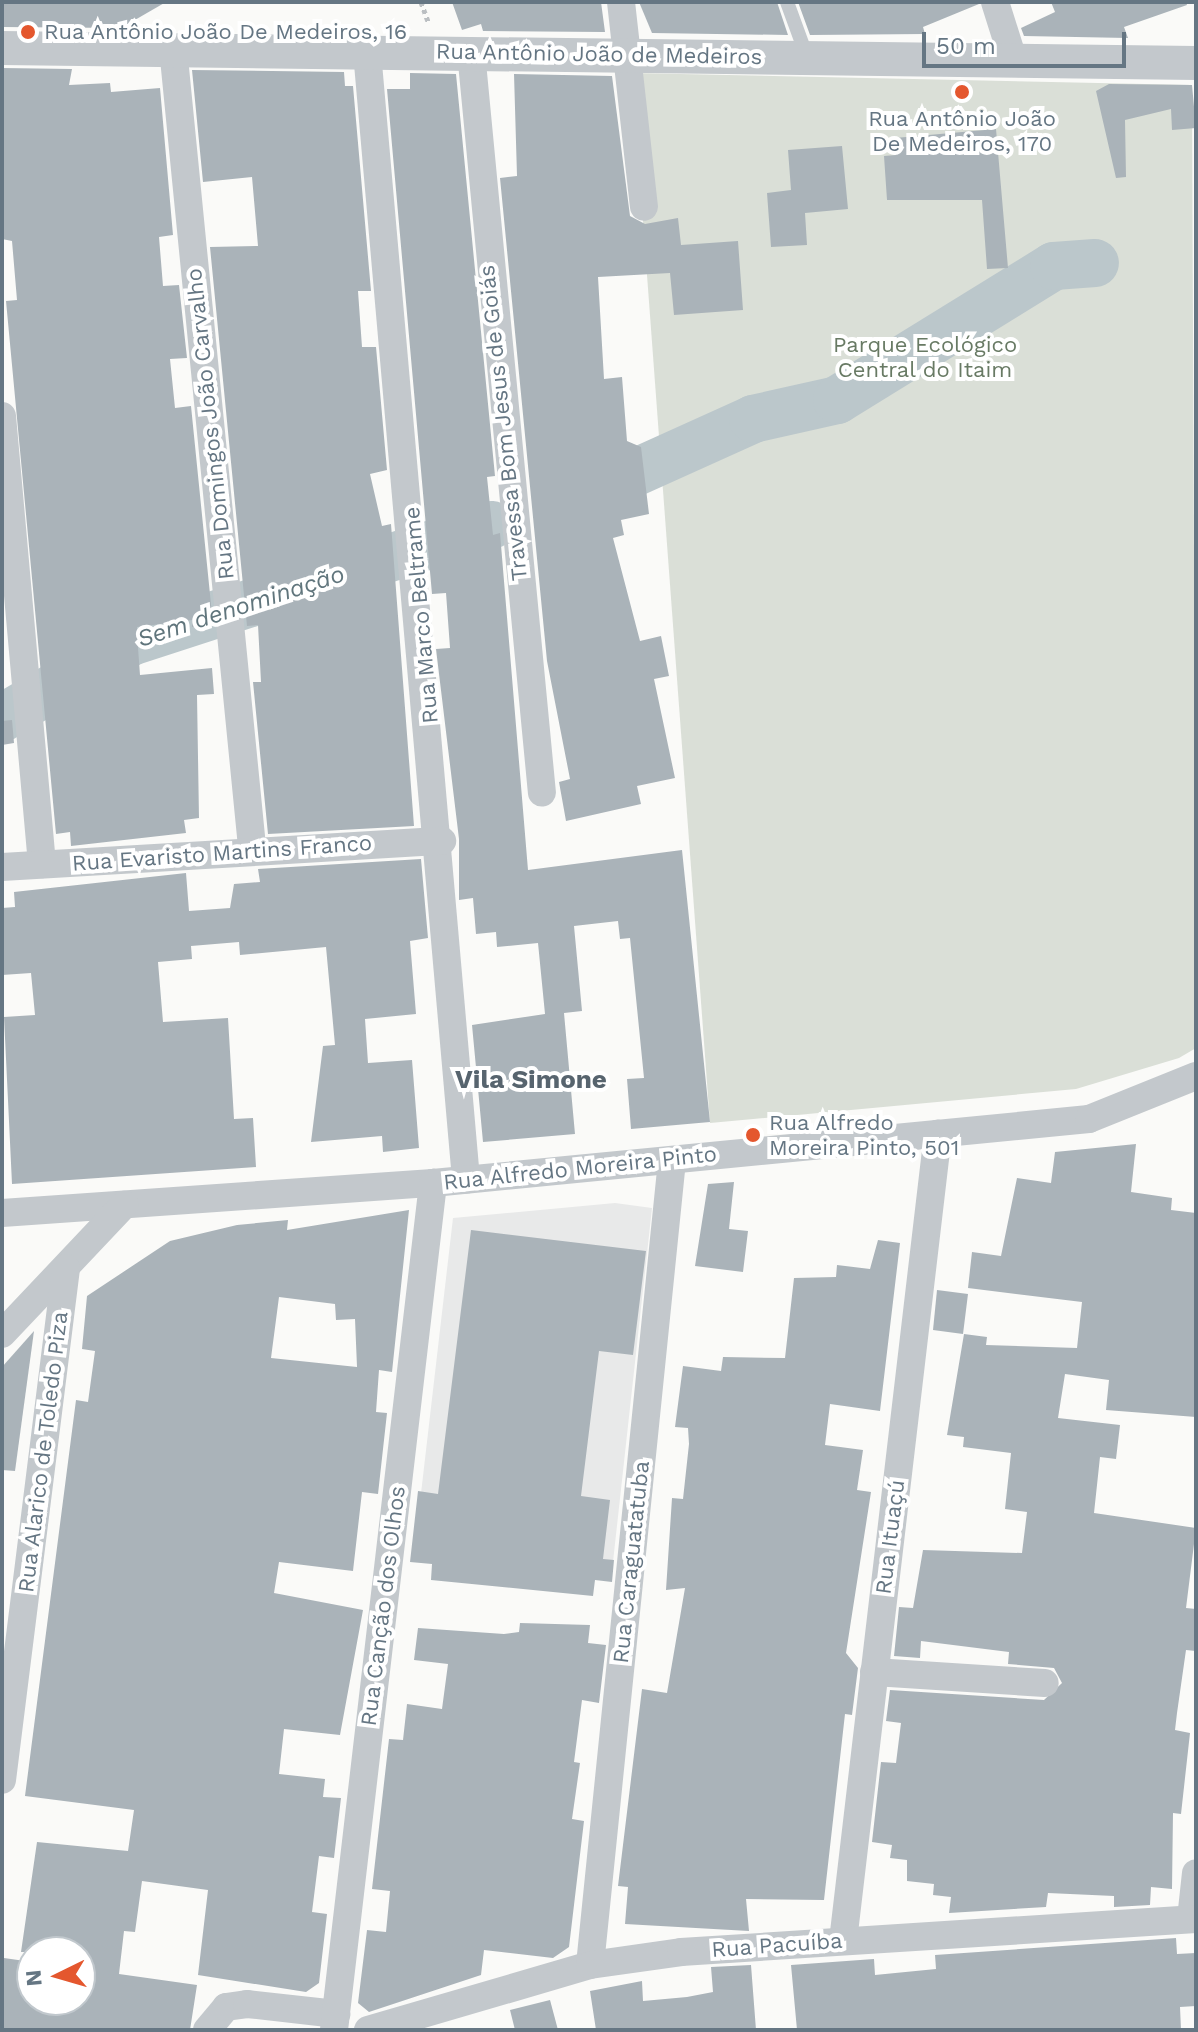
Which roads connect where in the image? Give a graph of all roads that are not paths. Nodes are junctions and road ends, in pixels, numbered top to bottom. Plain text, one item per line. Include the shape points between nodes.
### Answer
1 (621, 2) edge
2 (787, 2) edge
3 (995, 2) edge
4 (2, 48) edge
5 (173, 48) junction
6 (367, 52) junction
7 (471, 52) junction
8 (630, 55) junction
9 (807, 57) junction
10 (1013, 59) junction
11 (1196, 63) edge
12 (644, 207) dead end
13 (2, 416) edge
14 (542, 793) dead end
15 (442, 841) junction
16 (252, 847) junction
17 (42, 864) junction
18 (2, 867) edge
19 (1196, 1076) edge
20 (938, 1134) junction
21 (672, 1160) junction
22 (466, 1180) junction
23 (433, 1183) junction
24 (124, 1205) junction
25 (2, 1213) edge
26 (66, 1268) junction
27 (2, 1334) edge
28 (874, 1672) junction
29 (1045, 1683) dead end
30 (2, 1780) edge
31 (1196, 1873) edge
32 (1193, 1919) edge
33 (843, 1941) junction
34 (590, 1965) junction
35 (335, 2022) edge
36 (207, 2030) edge
37 (368, 2030) edge

1 - 8 street
2 - 9 lane
3 - 10 street
4 - 5 street, Rua Antônio João de Medeiros
5 - 6 street, Rua Antônio João de Medeiros
5 - 16 street, Rua Domingos João Carvalho
6 - 7 street, Rua Antônio João de Medeiros
6 - 15 street, Rua Marco Beltrame
7 - 8 street, Rua Antônio João de Medeiros
7 - 14 street, Travessa Bom Jesus de Goiás
8 - 9 street, Rua Antônio João de Medeiros
8 - 12 street
9 - 10 street, Rua Antônio João de Medeiros
10 - 11 street, Rua Antônio João de Medeiros
13 - 17 street
15 - 16 street, Rua Evaristo Martins Franco
15 - 22 street, Rua Marco Beltrame
16 - 17 street, Rua Evaristo Martins Franco
17 - 18 street, Rua Evaristo Martins Franco
19 - 20 street, Rua Alfredo Moreira Pinto via 1089,1119
20 - 21 street, Rua Alfredo Moreira Pinto
20 - 28 street, Rua Ituaçú
21 - 22 street, Rua Alfredo Moreira Pinto
21 - 34 street, Rua Caraguatatuba
22 - 23 street, Rua Alfredo Moreira Pinto
23 - 24 street, Rua Alfredo Moreira Pinto
23 - 35 street, Rua Canção dos Olhos
24 - 25 street, Rua Alfredo Moreira Pinto
24 - 26 street
26 - 27 street
26 - 30 street, Rua Alarico de Toledo Piza
28 - 29 street
28 - 33 street, Rua Ituaçú
31 - 32 street
32 - 33 street, Rua Pacuíba
33 - 34 street, Rua Pacuíba
34 - 37 street, Rua Pacuíba
35 - 36 street via 247,2004 226,2007

